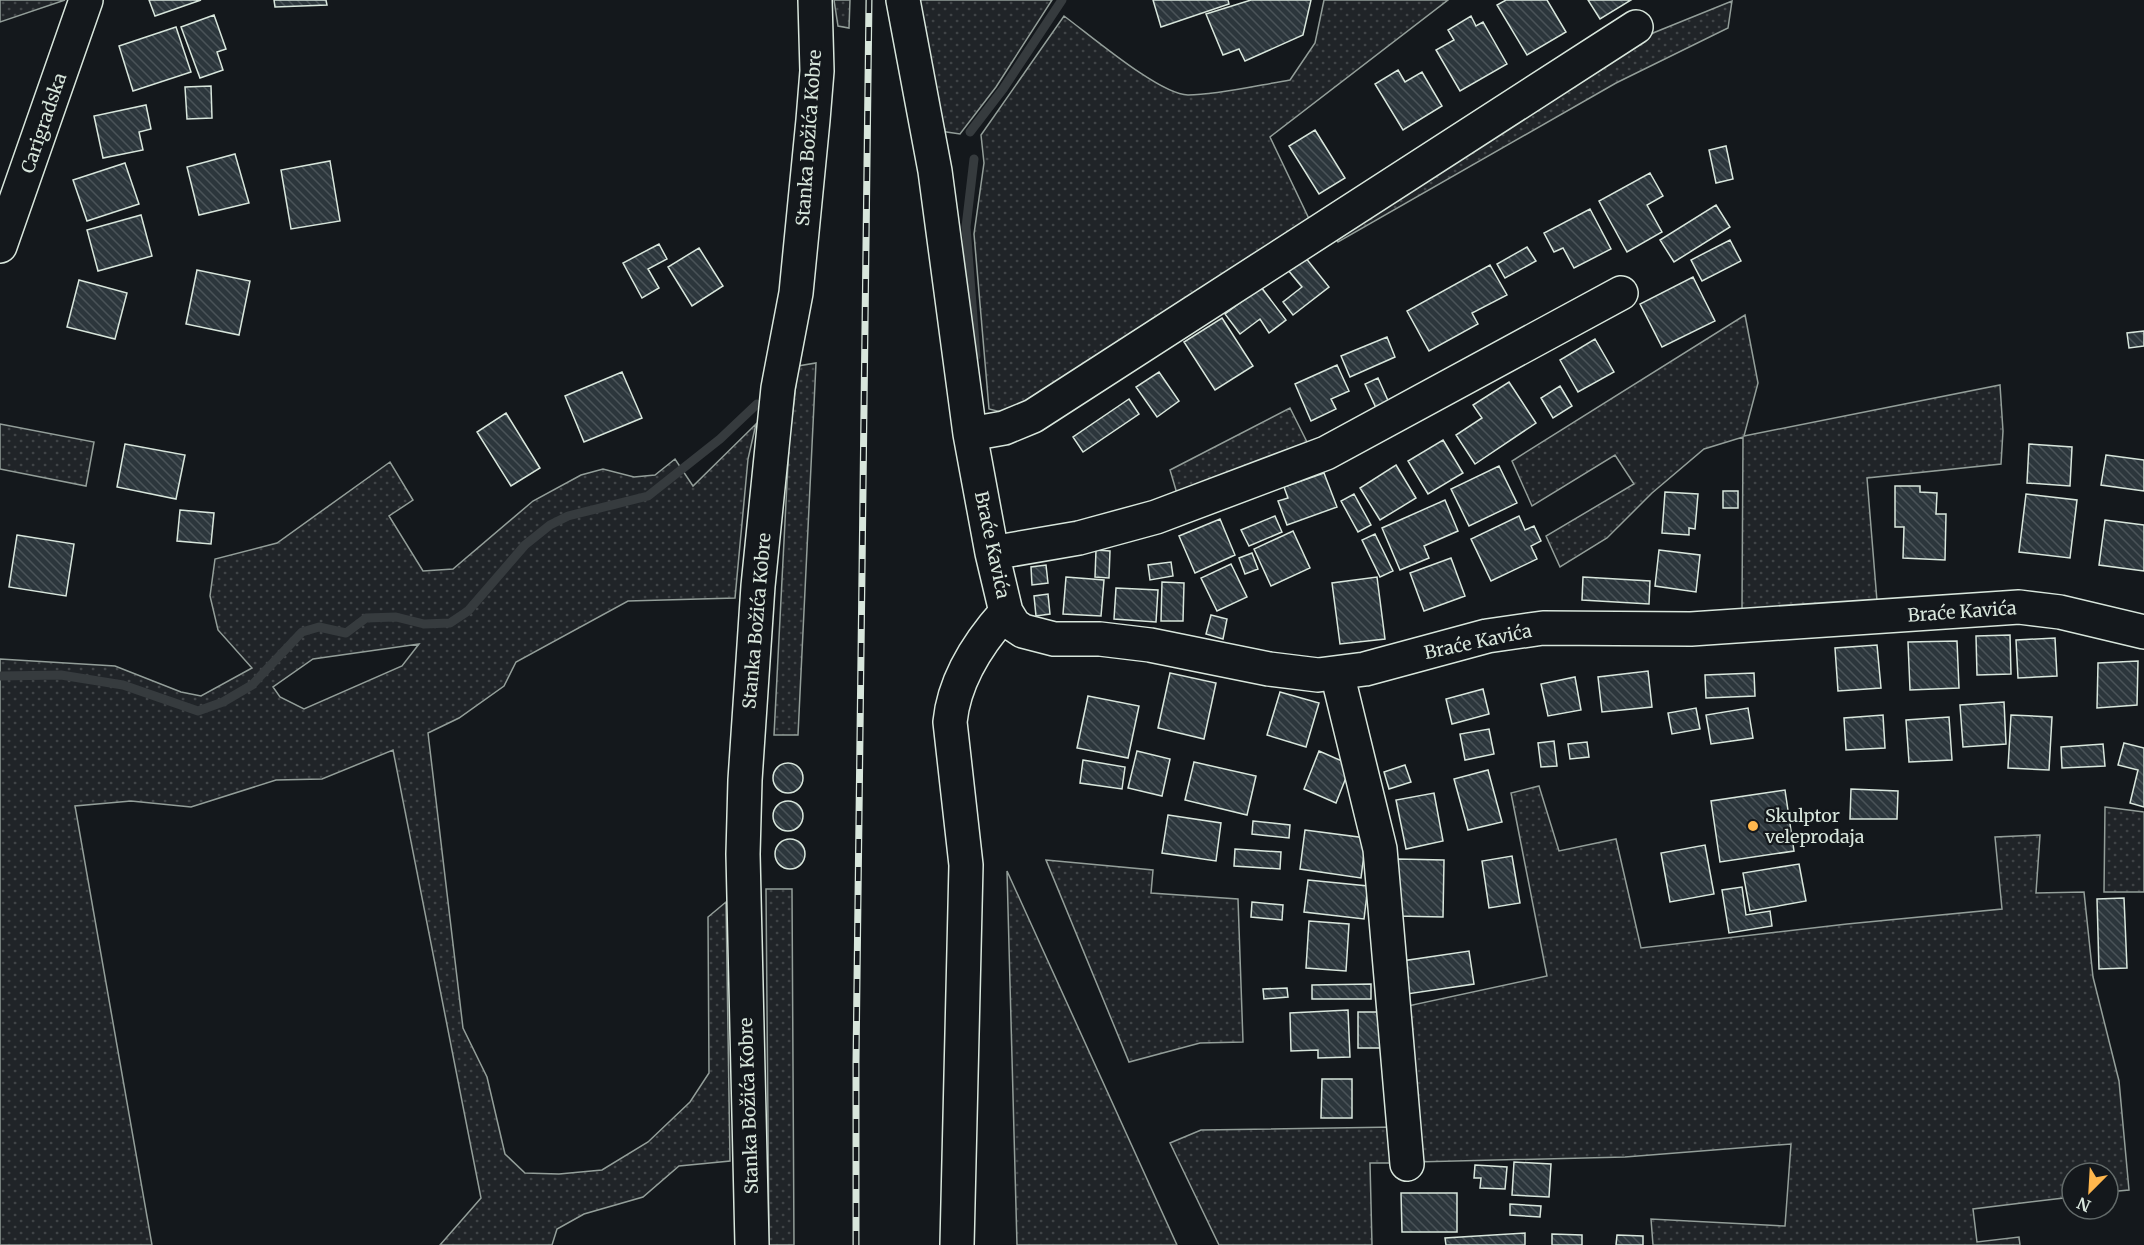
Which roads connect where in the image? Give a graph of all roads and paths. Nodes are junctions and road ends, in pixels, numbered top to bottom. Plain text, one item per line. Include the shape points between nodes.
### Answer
1 (86, 0) edge
2 (815, 0) edge
3 (903, 0) edge
4 (1636, 27) dead end
5 (0, 246) edge
6 (1621, 293) dead end
7 (970, 434) junction
8 (992, 553) junction
9 (1006, 612) junction
10 (2144, 632) edge
11 (1337, 673) junction
12 (1407, 1164) dead end
13 (752, 1245) edge
14 (957, 1245) edge

1 - 5 street, Carigradska
2 - 13 street, Stanka Božića Kobre via 817,71 813,120 796,293 778,388 758,586 745,780 743,854
3 - 7 street, Braće Kavića via 935,171
4 - 7 street via 1033,416 1004,428
6 - 8 street via 1326,453 1156,517 1079,538
7 - 8 street, Braće Kavića
8 - 9 street, Braće Kavića
9 - 11 street, Braće Kavića via 1014,625 1032,635 1150,645 1297,674
9 - 14 street via 987,633 951,707 966,865
10 - 11 street, Braće Kavića via 2060,612 2019,607 1691,629 1543,628 1487,636
11 - 12 street via 1380,849

